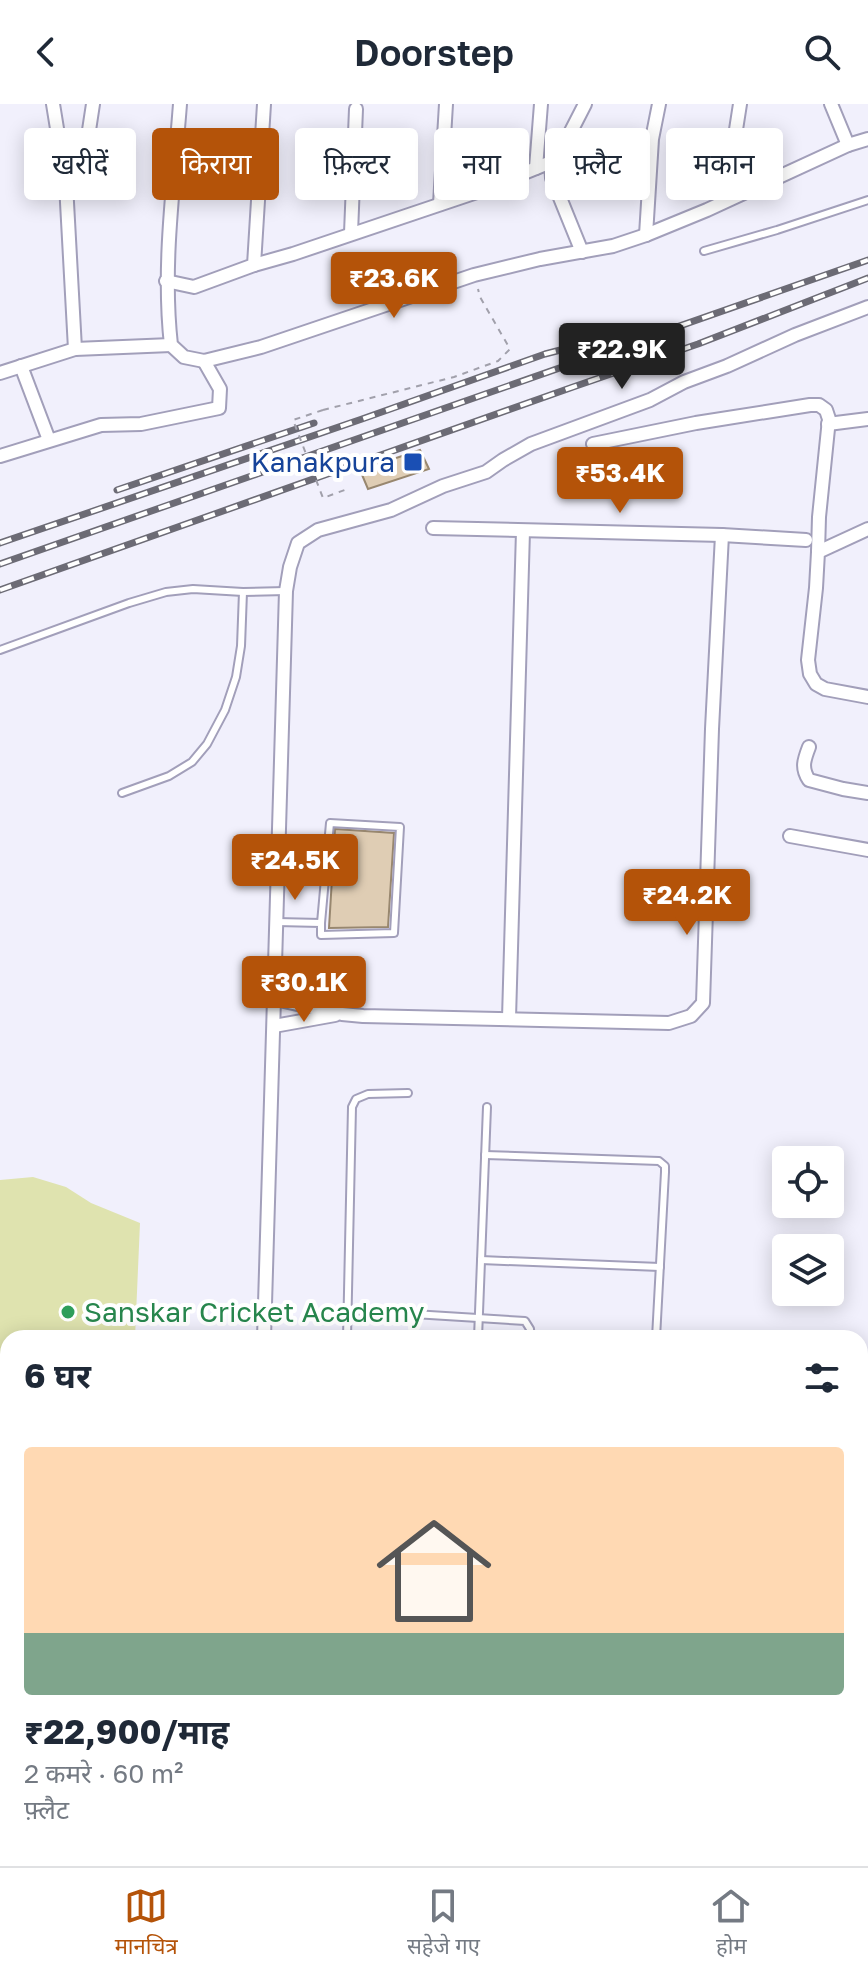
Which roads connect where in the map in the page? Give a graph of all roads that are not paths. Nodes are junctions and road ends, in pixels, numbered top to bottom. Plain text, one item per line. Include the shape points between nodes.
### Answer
1 (53, 104) edge
2 (93, 104) edge
3 (180, 104) edge
4 (264, 104) edge
5 (446, 104) edge
6 (541, 104) edge
7 (585, 104) edge
8 (659, 104) edge
9 (740, 104) edge
10 (831, 104) edge
11 (356, 109) dead end
12 (57, 128) edge
13 (89, 128) edge
14 (573, 128) edge
15 (736, 128) edge
16 (868, 139) edge
17 (848, 145) junction
18 (545, 164) edge
19 (536, 168) junction
20 (783, 174) edge
21 (67, 200) edge
22 (561, 200) edge
23 (725, 200) edge
24 (868, 200) edge
25 (440, 204) junction
26 (351, 233) junction
27 (646, 235) junction
28 (704, 251) dead end
29 (582, 252) junction
30 (254, 265) junction
31 (166, 281) junction
32 (868, 307) edge
33 (171, 345) junction
34 (75, 349) junction
35 (204, 361) junction
36 (21, 366) junction
37 (0, 373) edge
38 (868, 419) edge
39 (828, 424) junction
40 (49, 440) junction
41 (593, 444) dead end
42 (0, 456) edge
43 (433, 528) dead end
44 (868, 529) edge
45 (523, 531) junction
46 (722, 535) junction
47 (806, 540) dead end
48 (818, 552) junction
49 (286, 591) junction
50 (243, 592) junction
51 (0, 650) edge
52 (868, 697) edge
53 (809, 747) dead end
54 (122, 793) dead end
55 (868, 793) edge
56 (790, 836) dead end
57 (868, 850) edge
58 (277, 922) junction
59 (321, 923) junction
60 (275, 999) junction
61 (342, 1014) junction
62 (509, 1018) junction
63 (274, 1026) junction
64 (408, 1093) dead end
65 (487, 1107) dead end
66 (485, 1155) junction
67 (481, 1260) junction
68 (660, 1267) junction
69 (349, 1310) junction
70 (478, 1317) junction
71 (264, 1330) edge
72 (348, 1330) edge
73 (478, 1330) edge
74 (530, 1330) edge
75 (656, 1330) edge

1 - 12 street
2 - 13 street
3 - 31 street
4 - 30 street
5 - 25 street
6 - 19 street
7 - 14 street
8 - 27 street
9 - 15 street
10 - 17 street
11 - 26 street
16 - 17 street
17 - 20 street
18 - 19 street
19 - 25 street
21 - 34 street
22 - 29 street
23 - 27 street
24 - 28 lane
25 - 26 street
26 - 30 street
27 - 29 street
29 - 35 street via 474,275
30 - 31 street via 194,287
31 - 33 street
32 - 49 street via 650,400 531,444 486,472 391,510 318,530 298,543
33 - 34 street
33 - 35 street via 184,357
34 - 36 street
35 - 40 street via 220,389 219,408 141,424 101,425
36 - 37 street
36 - 40 street
38 - 39 street
39 - 41 street via 826,410 810,405
39 - 48 street
40 - 42 street
43 - 45 street
44 - 48 street
45 - 46 street
45 - 62 street
46 - 47 street
46 - 62 street via 703,1003 691,1016 669,1023
48 - 52 street via 810,674 825,689
49 - 50 lane
49 - 58 street
50 - 51 lane via 166,592
50 - 54 lane via 236,677 207,744 192,762 169,776
53 - 55 street via 803,764 809,780
56 - 57 street
58 - 59 lane
58 - 60 street
59 - 59 lane via 330,823 400,827 394,933 321,935
60 - 61 street
60 - 63 street
61 - 62 street
61 - 63 street
63 - 71 street
64 - 69 lane via 368,1094 352,1107
65 - 66 lane
66 - 67 lane
66 - 68 lane via 659,1161 665,1166
67 - 68 lane
67 - 70 lane
68 - 75 lane
69 - 70 lane
69 - 72 lane
70 - 73 lane
70 - 74 lane via 525,1321

